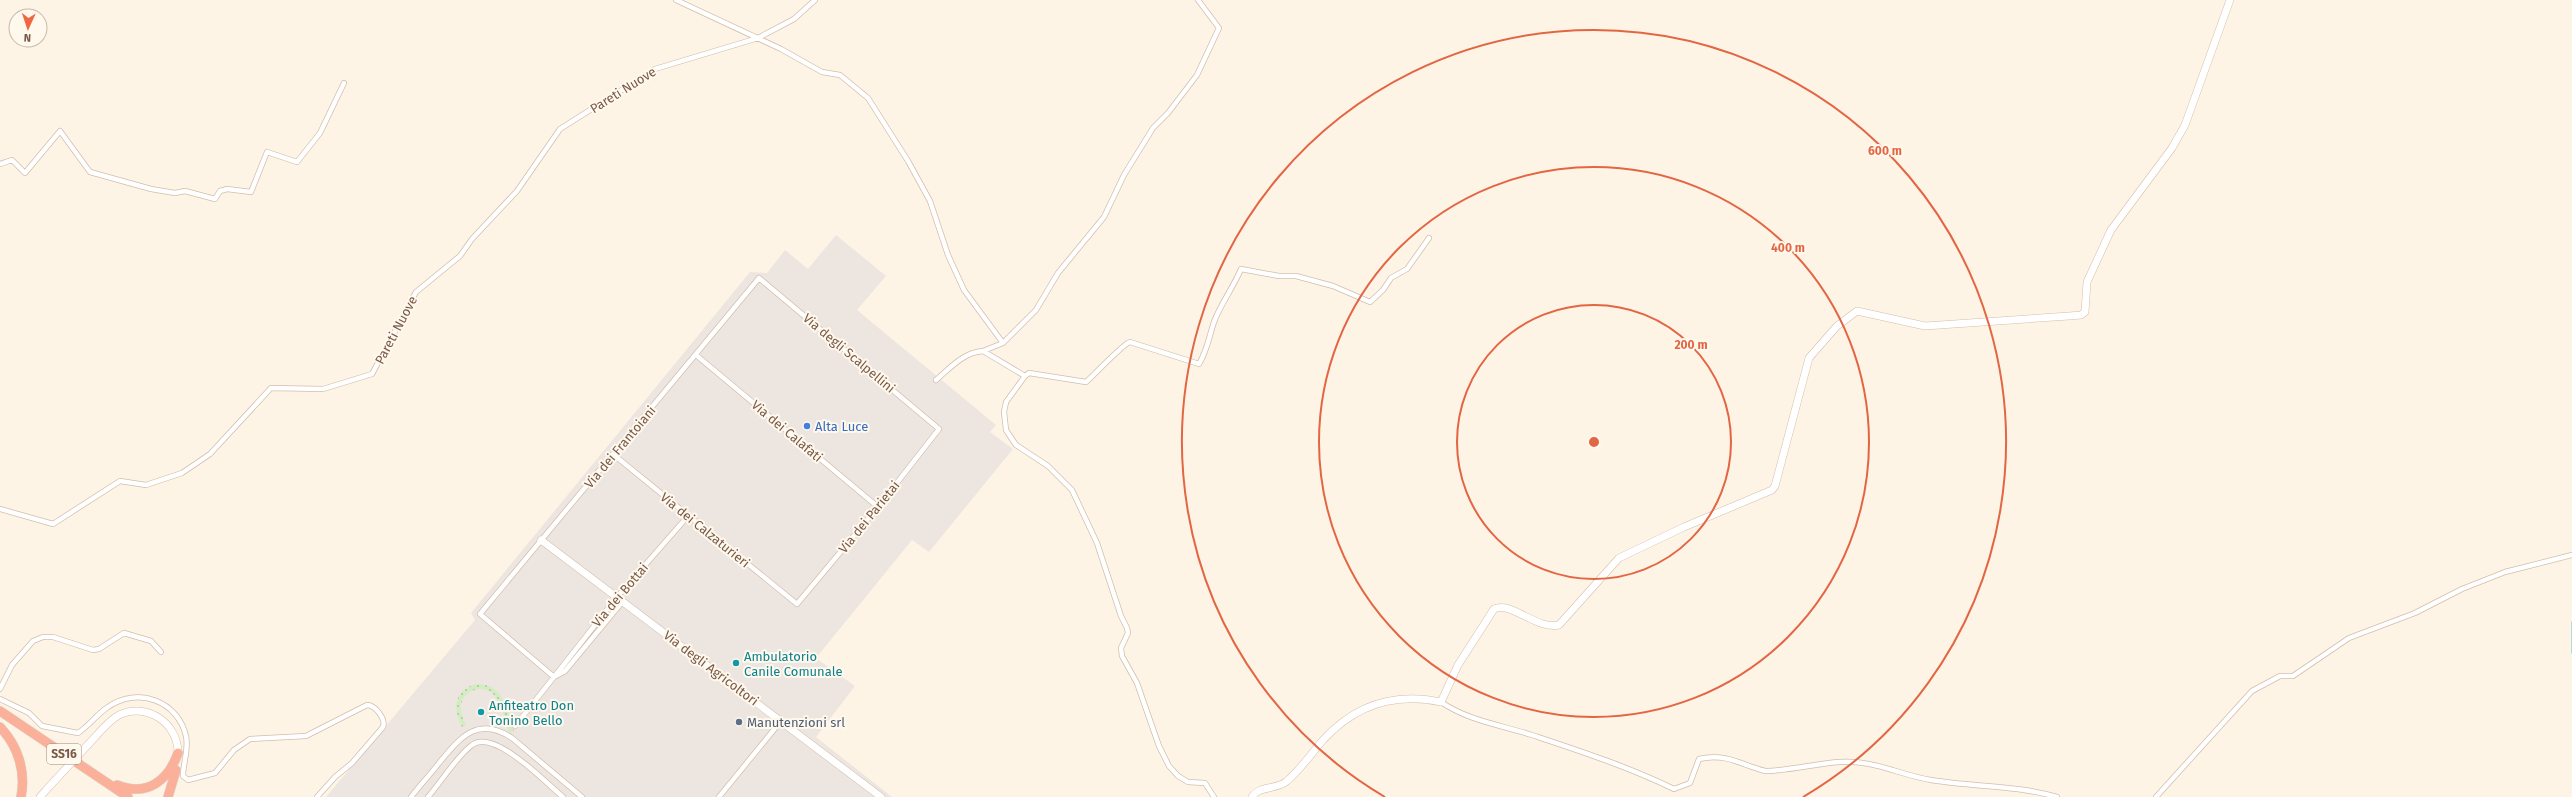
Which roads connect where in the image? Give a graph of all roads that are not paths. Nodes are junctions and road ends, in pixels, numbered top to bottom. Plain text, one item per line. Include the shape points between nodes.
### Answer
1 (676, 0) edge
2 (815, 0) edge
3 (1198, 0) edge
4 (2230, 0) edge
5 (758, 38) junction
6 (344, 83) dead end
7 (0, 164) edge
8 (1429, 238) dead end
9 (759, 278) joint
10 (1003, 343) junction
11 (983, 351) junction
12 (696, 355) junction
13 (1025, 376) junction
14 (936, 380) dead end
15 (940, 428) joint
16 (614, 455) junction
17 (878, 507) junction
18 (0, 509) edge
19 (688, 516) junction
20 (541, 540) junction
21 (2572, 555) edge
22 (620, 599) junction
23 (797, 604) joint
24 (161, 652) dead end
25 (554, 676) junction
26 (0, 689) edge
27 (0, 699) edge
28 (1441, 702) junction
29 (0, 711) edge
30 (0, 718) edge
31 (781, 721) junction
32 (515, 726) dead end
33 (0, 727) edge
34 (178, 753) junction
35 (77, 763) junction
36 (21, 797) edge
37 (40, 797) edge
38 (117, 797) edge
39 (128, 797) edge
40 (168, 797) edge
41 (317, 797) edge
42 (412, 797) edge
43 (428, 797) edge
44 (563, 797) edge
45 (582, 797) edge
46 (719, 797) edge
47 (881, 797) edge
48 (1214, 797) edge
49 (1252, 797) edge
50 (2057, 797) edge
51 (2156, 797) edge

1 - 5 street
2 - 5 street, Pareti Nuove via 794,18
3 - 10 street via 1219,28 1197,75 1153,128 1124,175 1104,217 1058,273 1036,310
4 - 28 street via 2185,124 2172,148 2109,234 2087,282 2085,312 2070,316 1925,326 1857,311 1837,326 1810,358 1772,490 1678,529 1619,558 1559,624 1544,626 1503,607 1494,609 1458,665
5 - 10 street via 822,72 840,75 868,98 930,201 948,255 964,290
5 - 18 street, Pareti Nuove via 655,69 560,129 517,191 472,239 460,256 416,292 372,374 323,389 271,388 210,454 182,473 146,486 120,481 53,524
6 - 7 street via 320,133 297,162 267,152 251,192 227,189 220,191 215,199 185,191 174,193 151,189 102,177 90,172 60,131 25,173 12,160
8 - 13 street via 1407,269 1391,278 1370,302 1333,286 1296,276 1279,276 1241,269 1234,288 1214,322 1211,337 1199,364 1130,342 1125,343 1105,366 1086,382 1029,373
9 - 12 street, Via dei Frantoiani
9 - 15 street, Via degli Scalpellini
10 - 11 street
11 - 13 street
11 - 14 street via 973,351 966,355
12 - 16 street, Via dei Frantoiani
12 - 17 street, Via dei Calafati
13 - 48 street via 1006,402 1006,430 1016,445 1048,466 1072,490 1097,543 1120,616 1127,628 1122,656 1137,683 1169,766 1188,782 1205,783
15 - 17 street, Via dei Parietai
16 - 19 street, Via dei Calzaturieri
16 - 20 street, Via dei Frantoiani
17 - 23 street, Via dei Parietai
19 - 22 street, Via dei Bottai
19 - 23 street, Via dei Calzaturieri
20 - 22 street, Via degli Agricoltori
20 - 25 street, Via dei Frantoiani via 480,614
21 - 51 street via 2505,572 2462,589 2415,613 2349,638 2293,676 2280,676 2252,691
22 - 25 street, Via dei Bottai via 565,671
22 - 31 street, Via degli Agricoltori
24 - 26 street via 151,641 124,633 99,649 93,650 53,637 43,637 33,641 12,665
25 - 32 street, Via dei Bottai
27 - 41 street via 29,713 42,726 78,733 108,706 121,701 154,698 166,705 182,724 188,749 183,776 188,780 215,773 234,750 250,739 306,736 370,705 383,719 383,727 352,763 335,776
28 - 49 street via 1401,698 1377,702 1366,707 1339,724 1286,783 1260,790
28 - 50 street via 1474,719 1532,735 1636,770 1674,789 1690,783 1700,760 1713,756 1765,771 1857,762 1929,780 2011,788
29 - 35 highway, SS16
30 - 38 highway, SS16
31 - 46 street
31 - 47 street, Via degli Agricoltori
33 - 36 highway via 14,745 20,760 23,779
34 - 35 highway, SS16 via 164,779 154,787 141,790 119,786
34 - 37 street, bridge via 176,740 169,726 156,716 144,712 119,716 96,736
34 - 40 highway
35 - 39 highway, SS16
42 - 45 street via 463,735 480,729 493,729 512,738
43 - 44 street via 471,746 482,742 499,745

